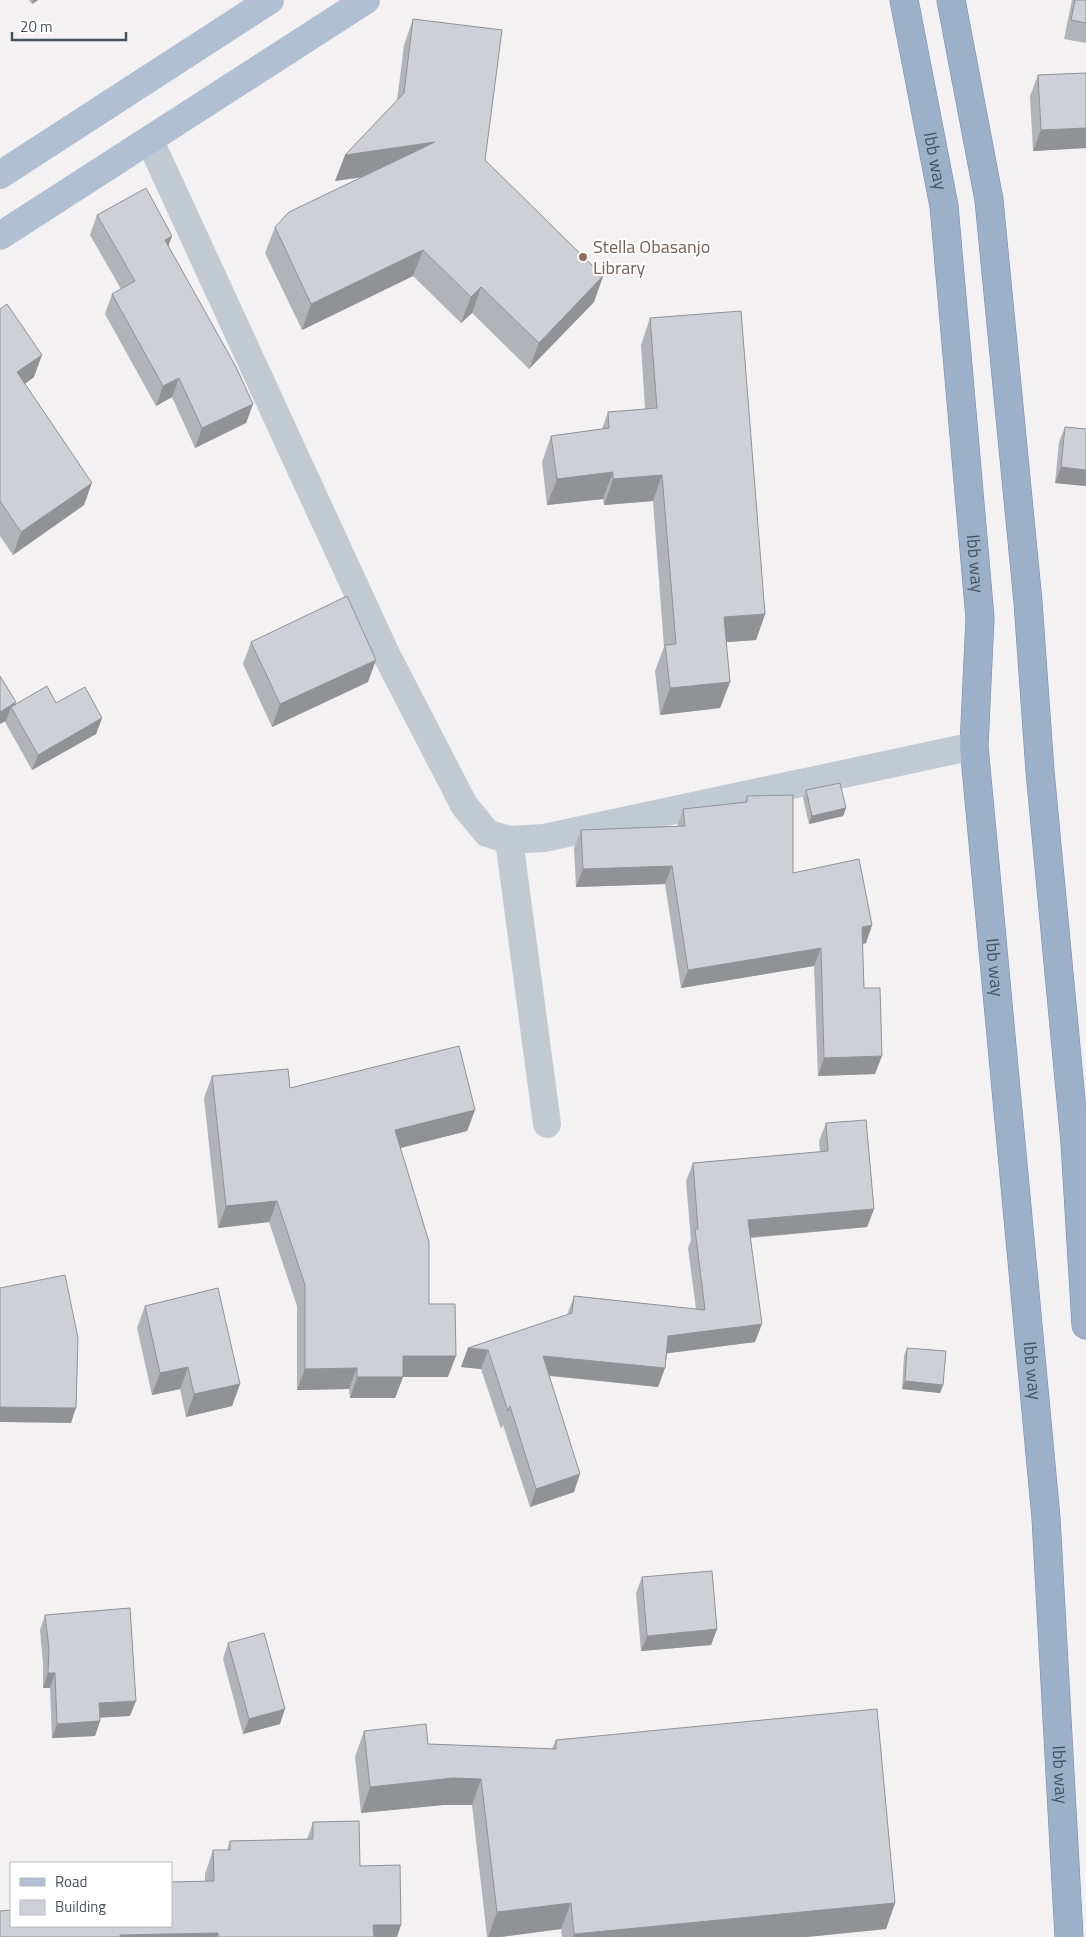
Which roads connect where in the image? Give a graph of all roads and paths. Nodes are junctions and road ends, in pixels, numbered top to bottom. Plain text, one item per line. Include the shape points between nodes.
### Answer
1 (270, 0) edge
2 (366, 0) edge
3 (904, 0) edge
4 (951, 0) edge
5 (150, 141) junction
6 (0, 175) edge
7 (0, 236) edge
8 (974, 746) junction
9 (509, 840) junction
10 (546, 1124) dead end
11 (1086, 1325) edge
12 (1069, 1937) edge

1 - 6 main road
2 - 5 main road
3 - 8 highway, Ibb way via 944,206 980,618
4 - 11 highway via 989,200 1075,1143
5 - 7 main road
5 - 9 street via 386,654 464,805 487,833
8 - 9 street via 544,838
8 - 12 highway, Ibb way via 1046,1518
9 - 10 street

